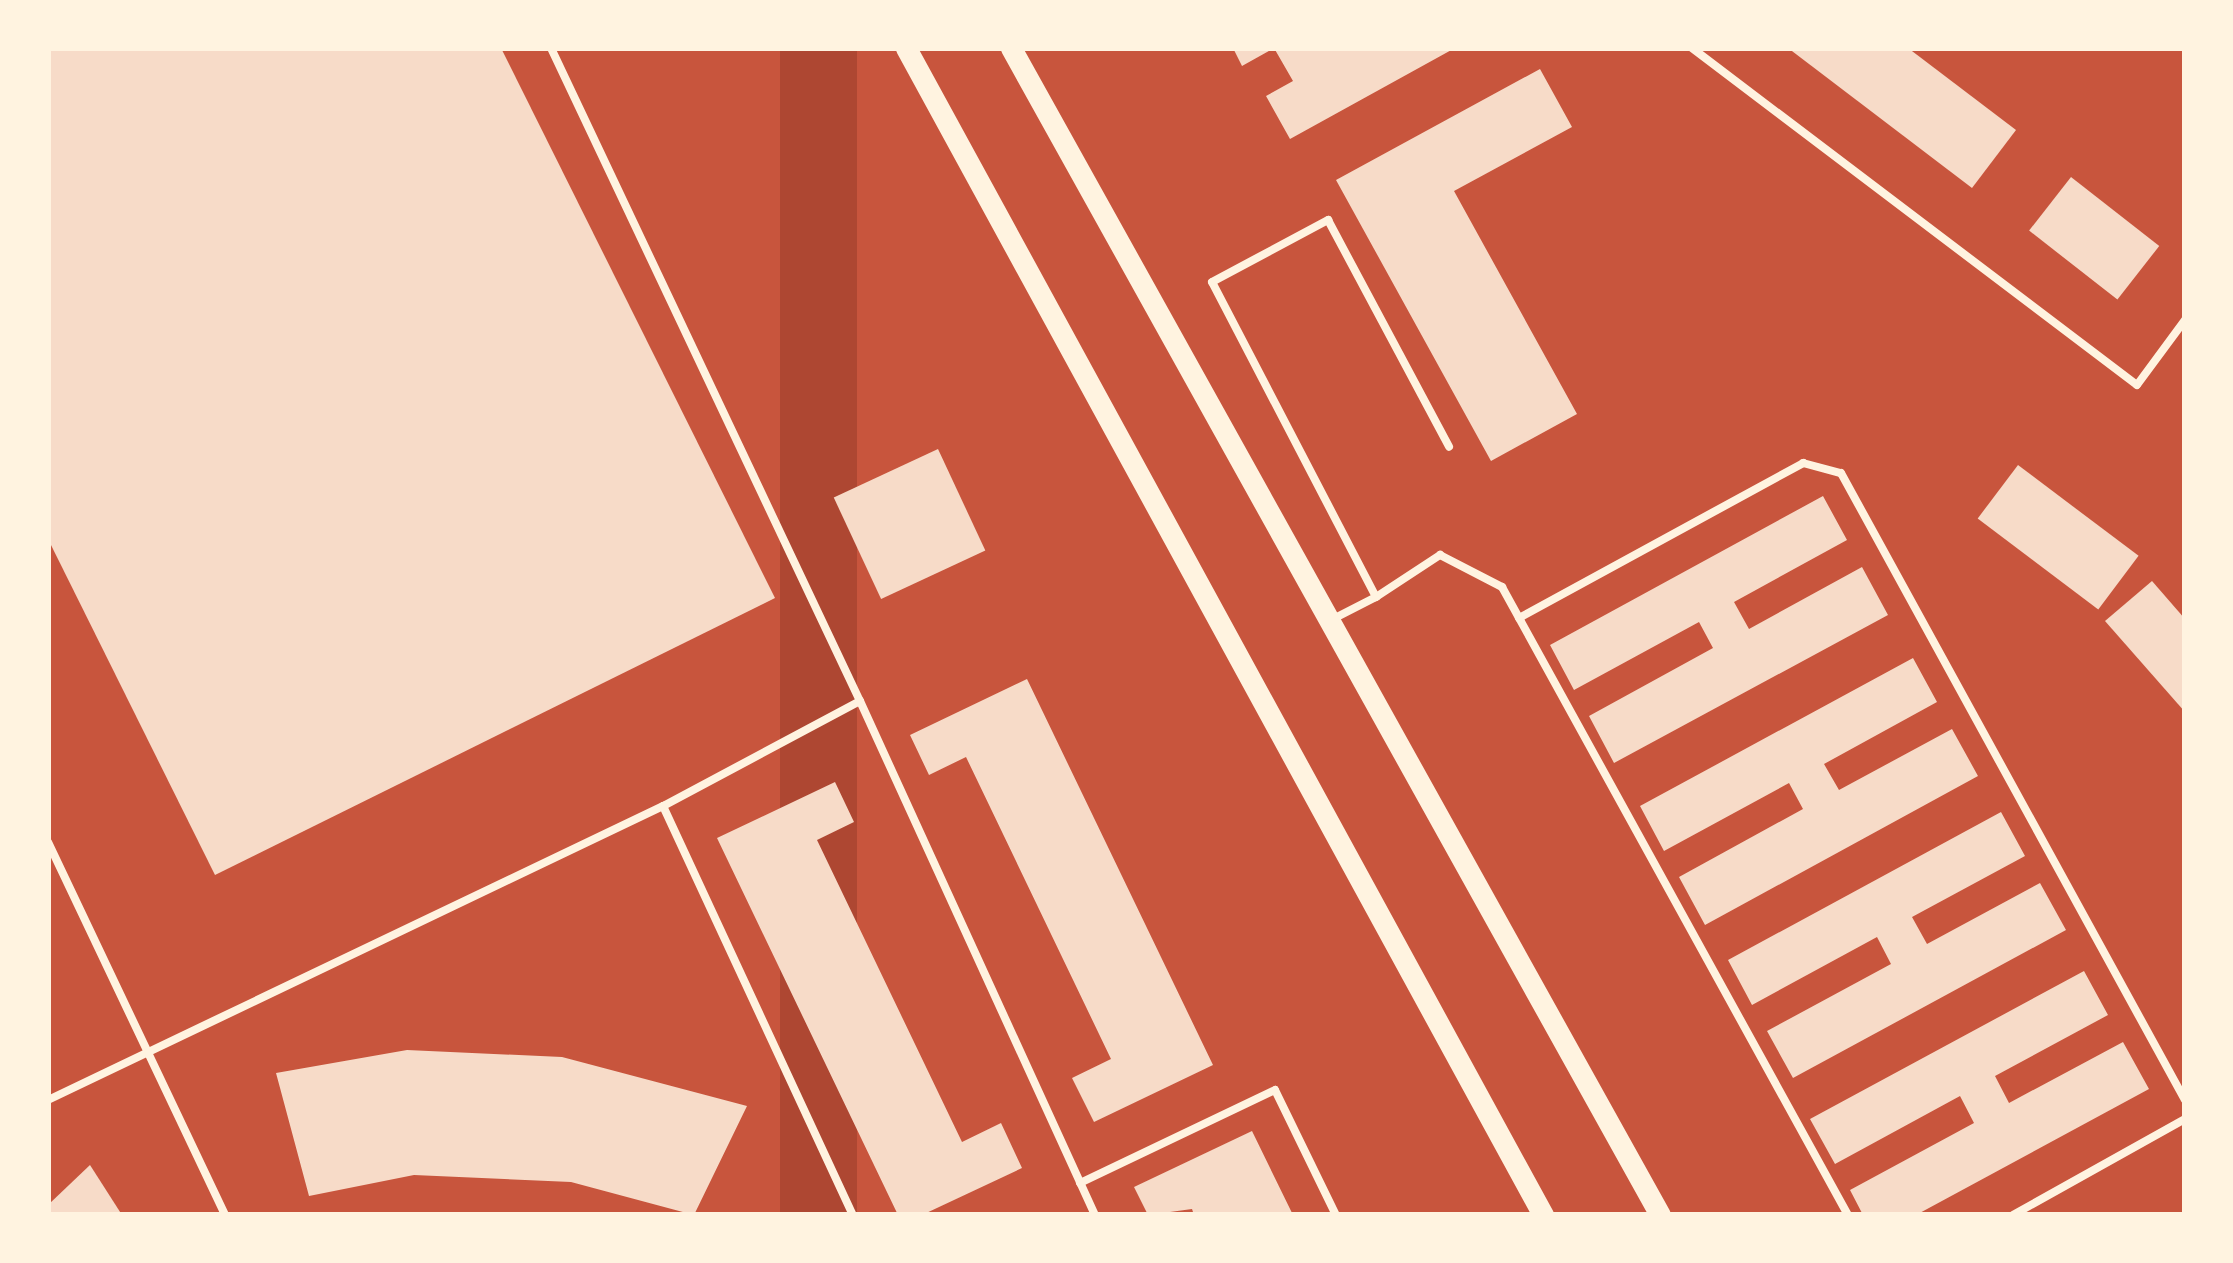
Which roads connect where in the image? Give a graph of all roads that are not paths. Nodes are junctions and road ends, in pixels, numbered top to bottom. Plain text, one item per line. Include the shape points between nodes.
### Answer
1 (551, 48) edge
2 (906, 48) edge
3 (1011, 48) edge
4 (1692, 48) edge
5 (2185, 320) edge
6 (1449, 447) dead end
7 (1376, 597) junction
8 (1519, 618) junction
9 (1330, 620) junction
10 (860, 701) junction
11 (663, 806) junction
12 (48, 842) edge
13 (148, 1052) junction
14 (48, 1100) edge
15 (2185, 1100) edge
16 (2185, 1119) edge
17 (1080, 1183) junction
18 (225, 1215) edge
19 (853, 1215) edge
20 (1095, 1215) edge
21 (1336, 1215) edge
22 (1543, 1215) edge
23 (1660, 1215) edge
24 (1848, 1215) edge
25 (2013, 1215) edge

1 - 10 lane
2 - 22 main road
3 - 9 main road
4 - 5 lane via 2137,385
6 - 7 lane via 1328,220 1212,282
7 - 8 lane via 1440,555 1502,587
7 - 9 lane
8 - 15 lane via 1803,463 1841,473
8 - 24 lane
9 - 23 main road
10 - 11 lane
10 - 17 lane
11 - 13 lane
11 - 19 lane
12 - 13 lane
13 - 14 lane
13 - 18 lane
16 - 25 lane
17 - 20 lane
17 - 21 lane via 1275,1090

